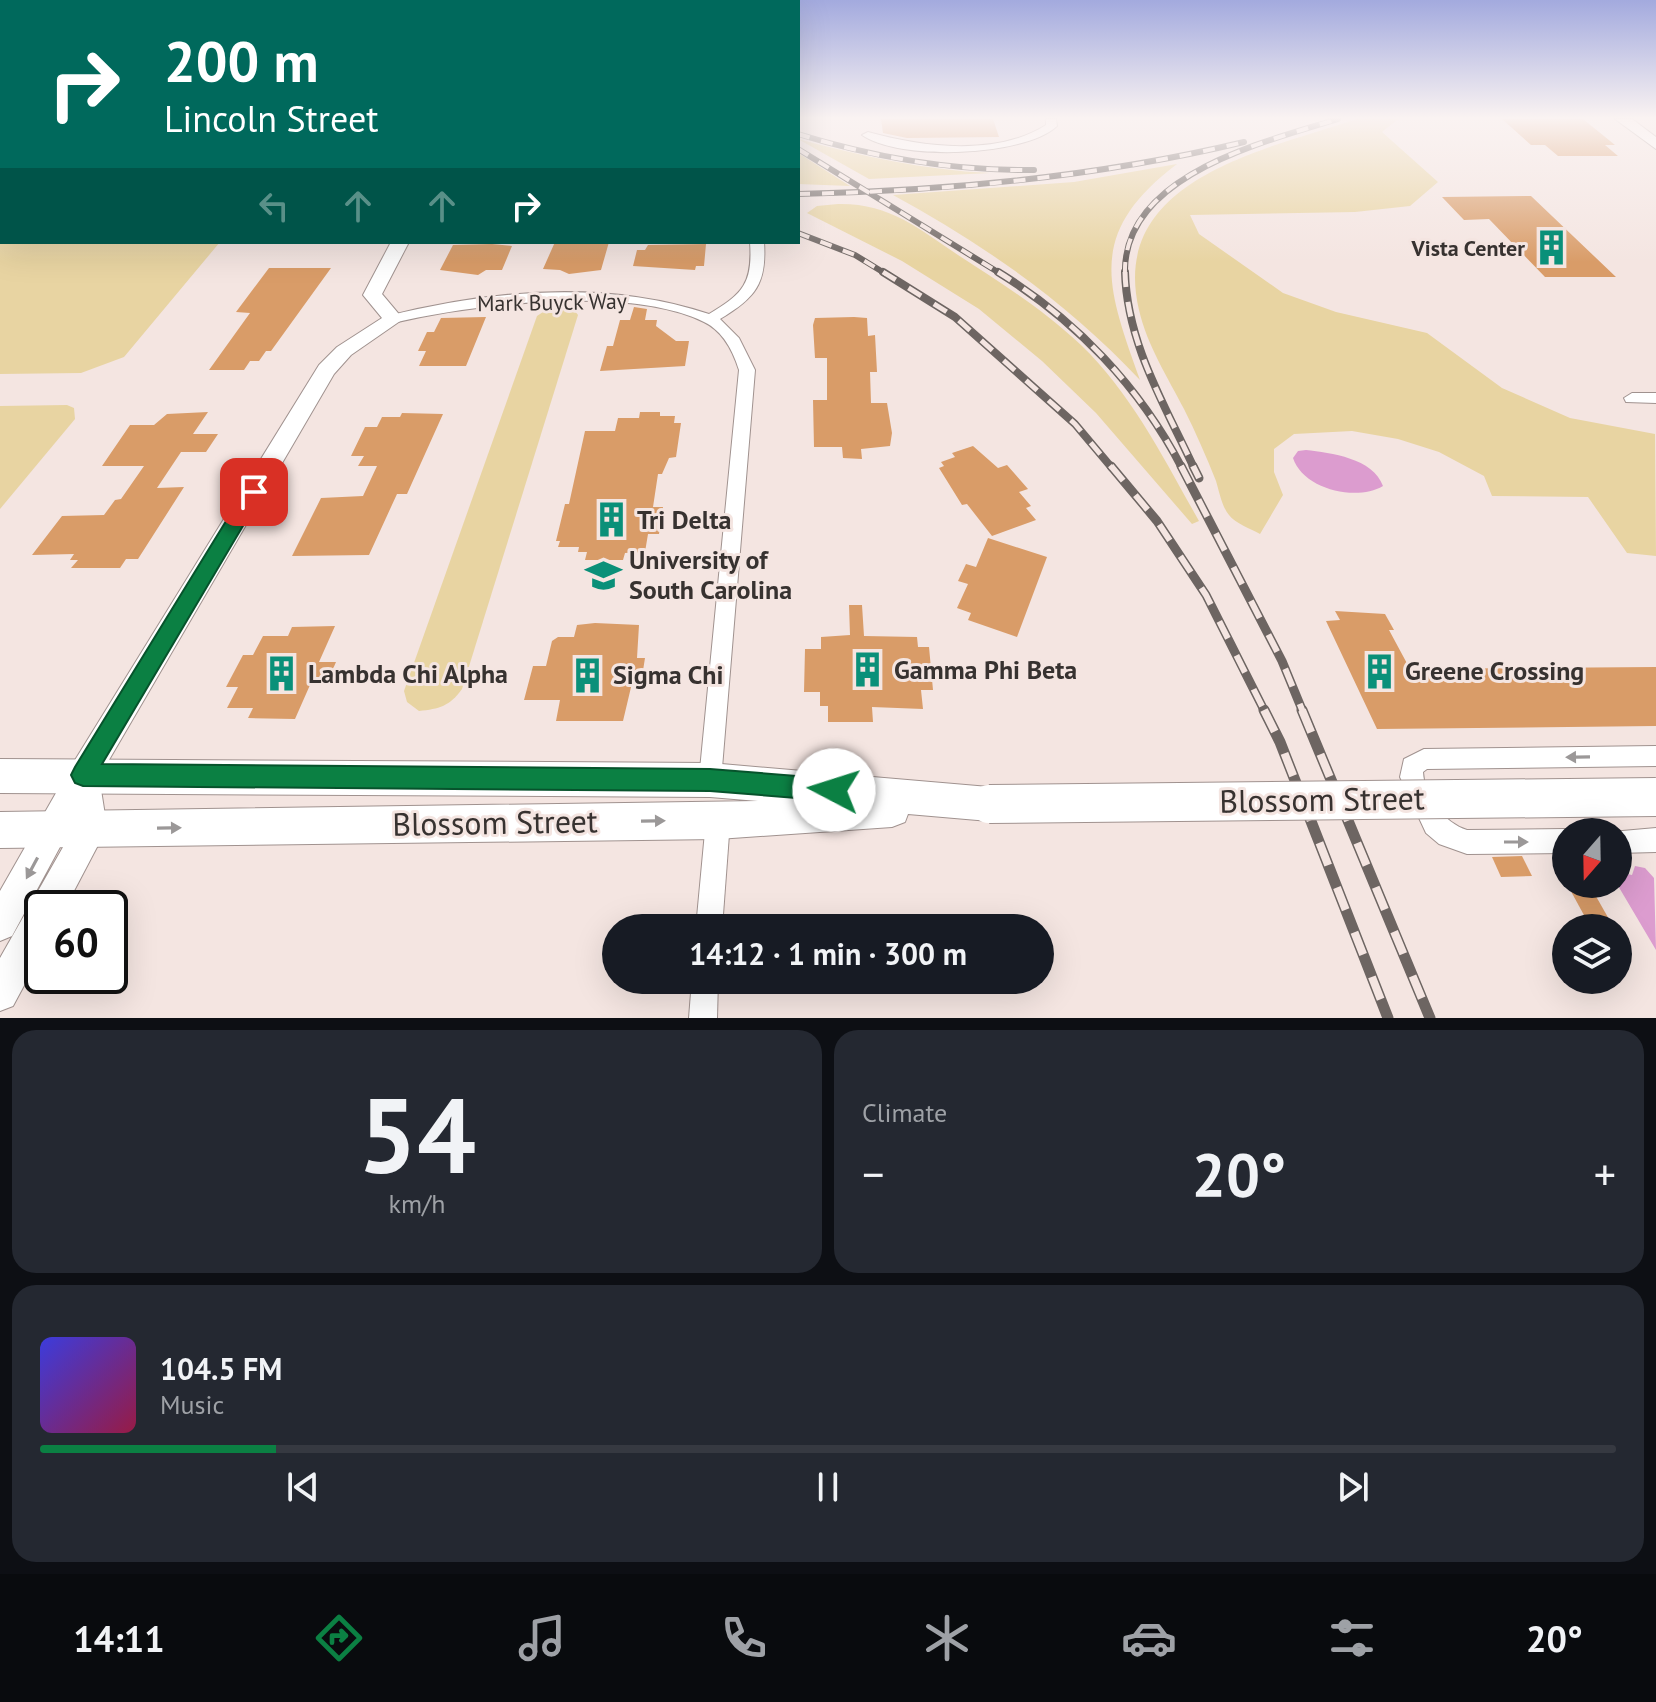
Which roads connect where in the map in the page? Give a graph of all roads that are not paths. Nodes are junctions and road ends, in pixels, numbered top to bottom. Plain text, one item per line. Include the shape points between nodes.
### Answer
1 (399, 244) edge
2 (757, 244) edge
3 (393, 319) junction
4 (710, 319) junction
5 (1632, 398) dead end
6 (1656, 398) edge
7 (1656, 756) edge
8 (83, 775) junction
9 (0, 776) edge
10 (710, 780) junction
11 (1656, 797) edge
12 (989, 804) junction
13 (718, 821) junction
14 (91, 828) junction
15 (52, 829) junction
16 (0, 830) edge
17 (1656, 840) edge
18 (1552, 841) edge
19 (1632, 841) edge
20 (57, 890) edge
21 (710, 914) edge
22 (0, 924) edge
23 (24, 950) edge
24 (0, 993) edge
25 (704, 994) edge
26 (703, 1018) edge

1 - 3 street via 372,295
2 - 4 street via 754,287 742,301
3 - 4 street, Mark Buyck Way via 460,303 534,299 649,301
3 - 8 street via 344,351 326,370
4 - 10 street via 732,336 747,370
5 - 6 street
7 -> 18 street via 1424,759 1412,766 1411,777 1434,825 1447,836 1467,842
8 - 9 main road, Blossom Street
8 - 10 main road, Blossom Street
8 - 14 street
8 - 15 street
10 - 12 main road, Blossom Street
11 - 12 main road, Blossom Street, bridge
12 - 13 main road, Blossom Street
14 -> 13 main road, Blossom Street
13 - 21 street
14 - 15 main road, Blossom Street
14 - 20 street
15 - 16 main road, Blossom Street
15 -> 22 street
17 - 19 street
23 - 24 street
25 - 26 street

